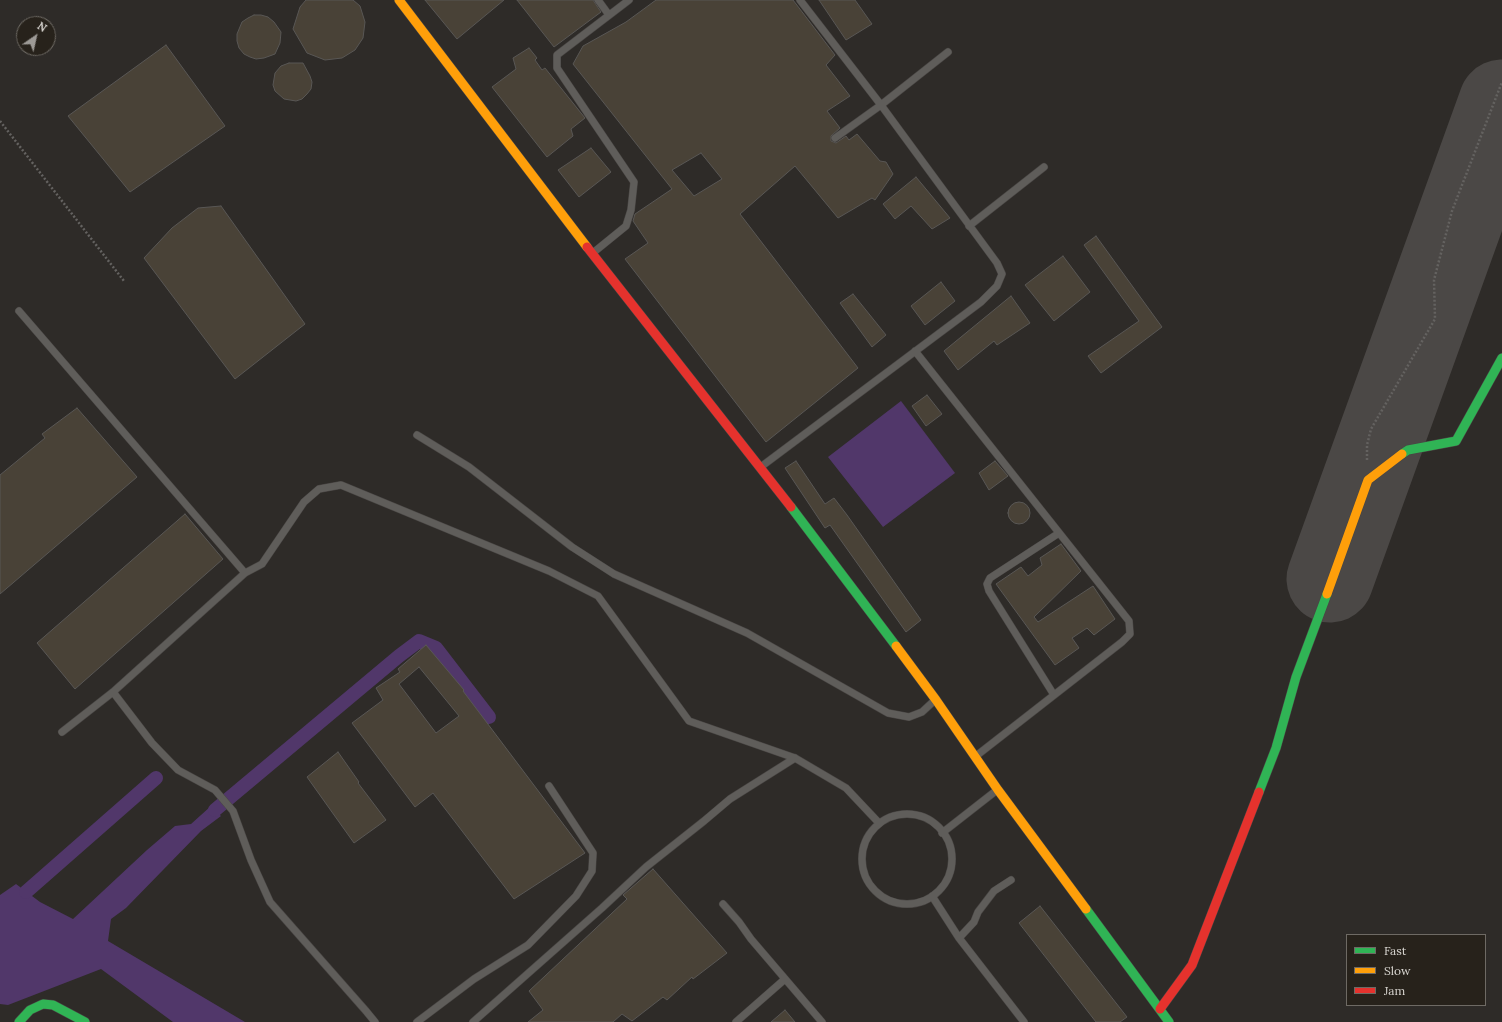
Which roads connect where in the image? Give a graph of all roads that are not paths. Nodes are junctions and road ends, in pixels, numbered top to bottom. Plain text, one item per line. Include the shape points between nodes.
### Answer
1 (399, 0) edge
2 (598, 0) edge
3 (628, 0) edge
4 (800, 0) edge
5 (610, 14) junction
6 (948, 52) dead end
7 (881, 105) junction
8 (835, 138) dead end
9 (1044, 167) dead end
10 (969, 226) junction
11 (592, 253) junction
12 (19, 311) dead end
13 (915, 351) junction
14 (1502, 358) edge
15 (417, 435) dead end
16 (761, 468) junction
17 (1059, 533) junction
18 (245, 573) junction
19 (113, 692) junction
20 (1054, 695) junction
21 (936, 700) junction
22 (62, 732) dead end
23 (975, 757) junction
24 (795, 758) junction
25 (549, 786) dead end
26 (998, 790) junction
27 (879, 823) junction
28 (942, 833) junction
29 (1011, 880) dead end
30 (932, 896) junction
31 (723, 904) dead end
32 (959, 938) junction
33 (785, 979) junction
34 (1160, 1009) junction
35 (18, 1022) edge
36 (85, 1022) edge
37 (375, 1022) edge
38 (417, 1022) edge
39 (473, 1022) edge
40 (736, 1022) edge
41 (822, 1022) edge
42 (1024, 1022) edge
43 (1169, 1022) edge

1 - 11 street
2 - 5 lane
3 - 5 lane
4 - 7 lane
5 - 11 lane via 558,55 557,62 557,68 634,182 631,210 626,226
6 - 7 lane
7 - 8 lane
7 - 10 lane
9 - 10 lane
10 - 13 lane via 997,263 1002,274 997,286 981,302
11 - 16 street
12 - 18 lane
13 - 16 lane
13 - 17 lane
14 - 34 street via 1456,441 1408,450 1368,480 1296,677 1276,748 1192,965
15 - 21 lane via 470,467 572,547 614,574 747,633 888,713 909,717 922,712
16 - 21 street
17 - 20 lane via 990,578 988,584 989,591
17 - 20 lane via 1129,621 1130,634
18 - 19 lane
18 - 24 lane via 262,564 304,502 319,489 341,485 549,571 598,596 689,721
19 - 22 lane
19 - 37 lane via 152,743 178,770 215,790 233,811 270,902
20 - 23 lane
21 - 23 street
23 - 26 street
24 - 27 lane via 846,788
24 - 39 lane via 730,799 646,867
25 - 38 lane via 593,854 592,871 576,896 528,945 474,979
26 - 28 lane
26 - 34 street
27 - 28 lane via 892,816 907,814 922,817 936,825
27 - 30 lane via 869,834 863,849 862,864 866,878 875,891 888,900 903,904 918,903
28 - 30 lane via 950,849 952,862 949,876
29 - 32 lane via 994,891 978,912 974,922
30 - 32 lane
31 - 33 lane
32 - 42 lane
33 - 40 lane
33 - 41 lane
34 - 43 street
35 - 36 street via 30,1010 43,1004 53,1005

